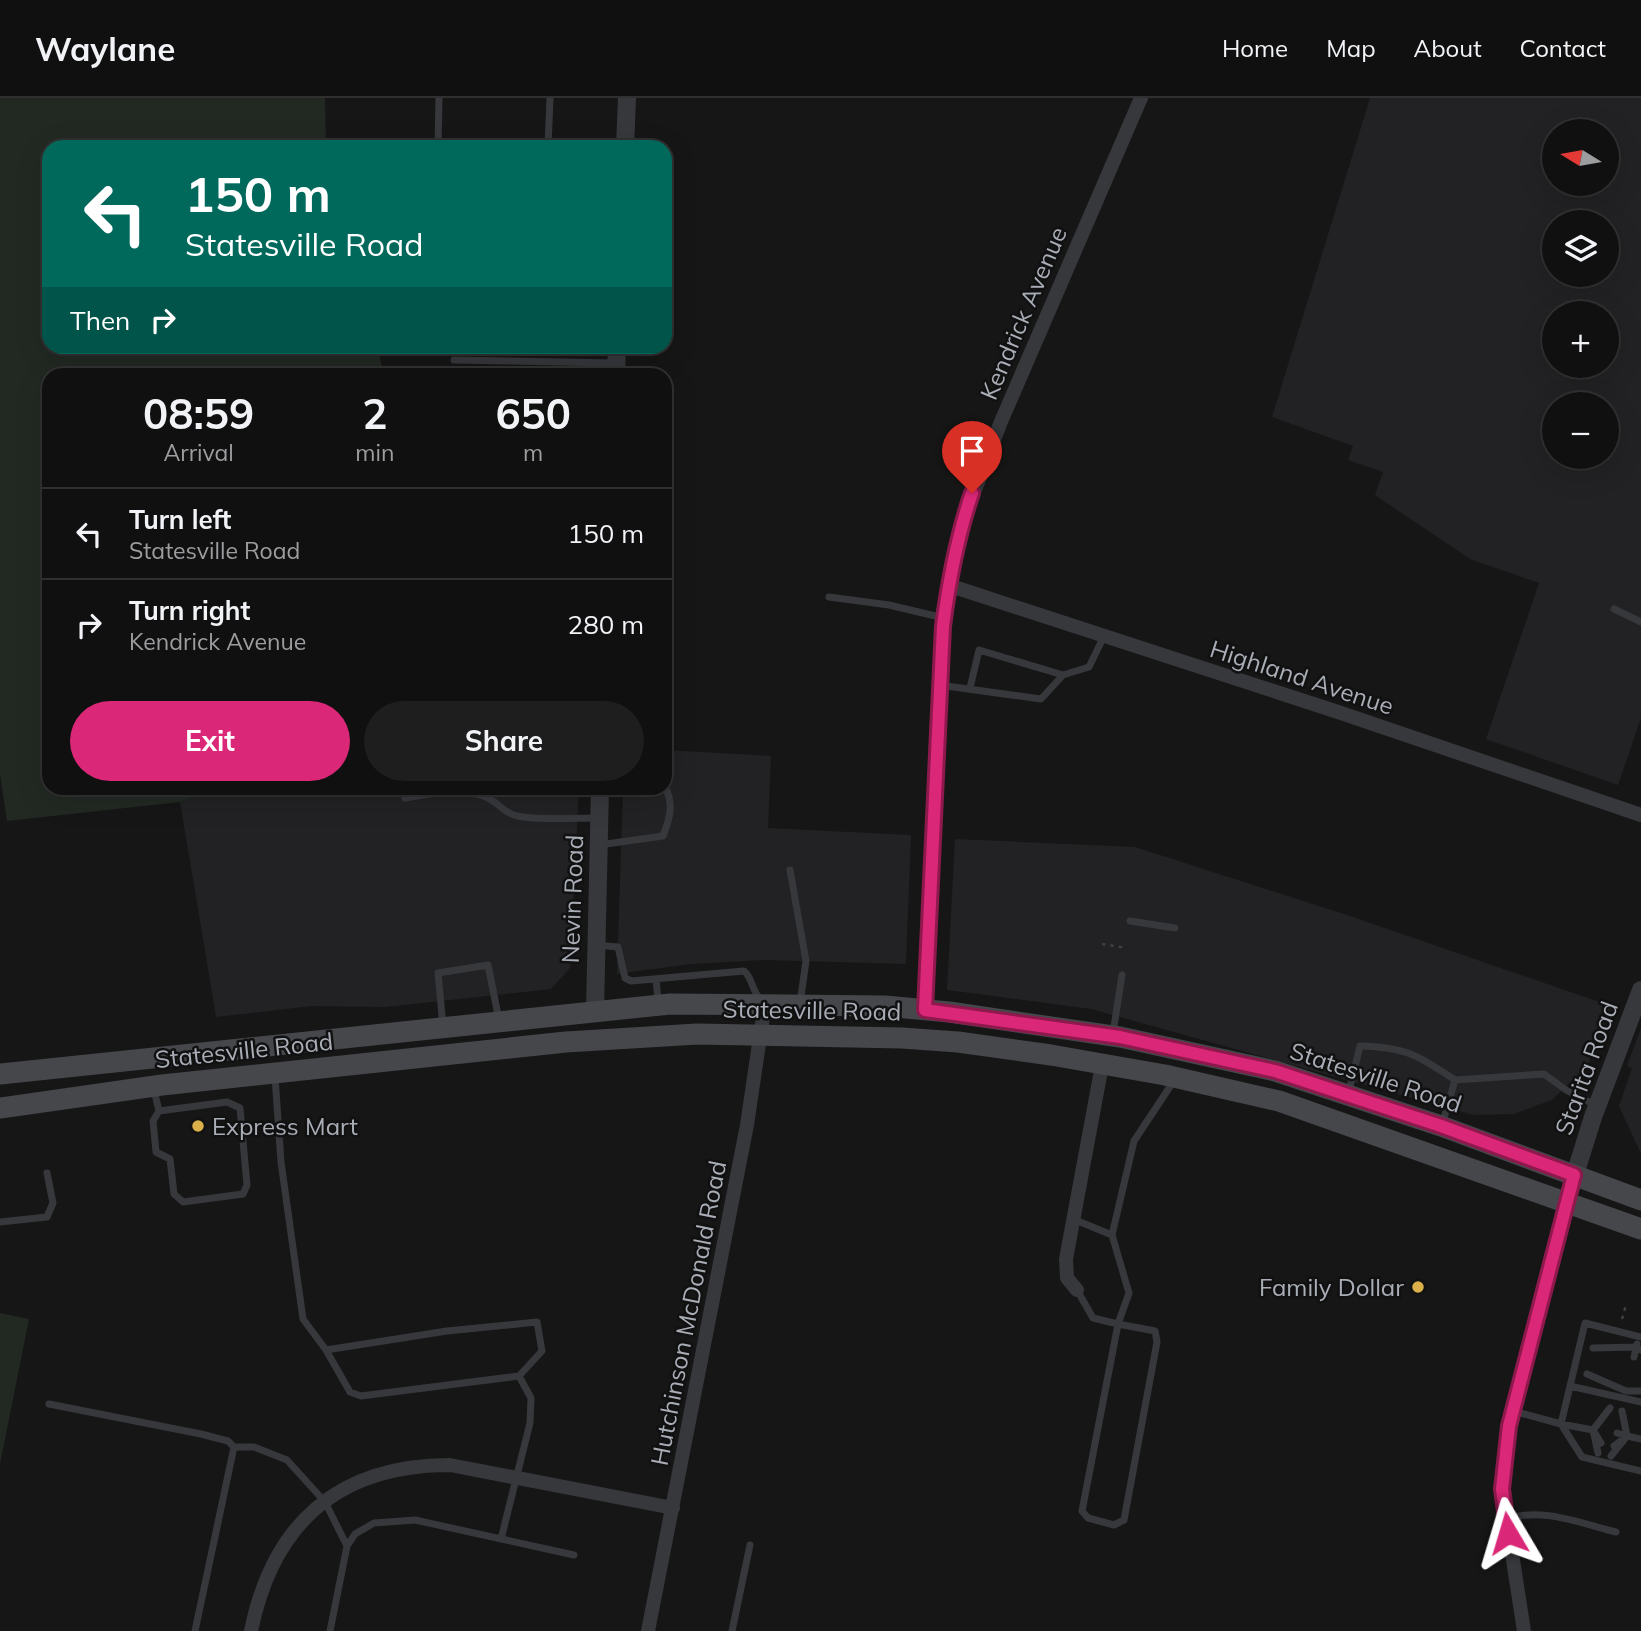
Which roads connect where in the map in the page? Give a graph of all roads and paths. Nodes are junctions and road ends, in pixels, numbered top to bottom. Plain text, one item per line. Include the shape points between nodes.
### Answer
1 (439, 98) edge
2 (550, 98) edge
3 (627, 98) edge
4 (1141, 98) edge
5 (438, 140) edge
6 (548, 140) edge
7 (625, 140) edge
8 (454, 360) dead end
9 (616, 361) edge
10 (948, 585) junction
11 (829, 597) dead end
12 (1615, 610) dead end
13 (944, 618) junction
14 (1641, 622) edge
15 (1104, 636) junction
16 (1063, 675) junction
17 (939, 685) junction
18 (970, 688) junction
19 (422, 795) edge
20 (478, 795) edge
21 (600, 795) edge
22 (669, 795) edge
23 (405, 797) dead end
24 (1641, 815) edge
25 (599, 818) junction
26 (598, 845) junction
27 (790, 870) dead end
28 (1130, 921) dead end
29 (1175, 928) dead end
30 (1102, 944) dead end
31 (596, 946) junction
32 (1127, 948) dead end
33 (1122, 975) dead end
34 (656, 979) junction
35 (1641, 990) edge
36 (765, 1003) junction
37 (800, 1004) junction
38 (659, 1006) junction
39 (925, 1010) junction
40 (595, 1011) junction
41 (499, 1021) junction
42 (443, 1027) junction
43 (762, 1035) junction
44 (1112, 1036) junction
45 (1102, 1065) junction
46 (274, 1073) junction
47 (0, 1074) edge
48 (1176, 1077) junction
49 (1455, 1080) junction
50 (225, 1085) junction
51 (153, 1086) junction
52 (1348, 1095) junction
53 (227, 1102) junction
54 (1597, 1106) junction
55 (0, 1108) edge
56 (159, 1111) junction
57 (1441, 1126) junction
58 (47, 1173) dead end
59 (1574, 1175) junction
60 (1641, 1199) edge
61 (1566, 1203) junction
62 (1073, 1219) junction
63 (0, 1222) edge
64 (1641, 1229) edge
65 (1112, 1235) junction
66 (1077, 1290) joint
67 (1626, 1305) dead end
68 (1118, 1324) junction
69 (1619, 1332) junction
70 (1640, 1337) edge
71 (1593, 1348) dead end
72 (1639, 1349) edge
73 (326, 1350) junction
74 (1612, 1352) dead end
75 (1634, 1357) dead end
76 (1587, 1374) dead end
77 (519, 1376) junction
78 (1606, 1378) dead end
79 (1570, 1386) junction
80 (1641, 1390) edge
81 (1626, 1391) junction
82 (1641, 1402) edge
83 (49, 1404) dead end
84 (1513, 1411) junction
85 (1609, 1412) dead end
86 (1621, 1415) dead end
87 (1561, 1424) junction
88 (1593, 1430) junction
89 (1605, 1430) dead end
90 (1617, 1433) dead end
91 (1627, 1436) junction
92 (1641, 1439) edge
93 (1601, 1443) dead end
94 (1614, 1446) dead end
95 (234, 1447) junction
96 (1598, 1453) dead end
97 (1611, 1456) dead end
98 (1641, 1471) edge
99 (517, 1478) junction
100 (325, 1502) junction
101 (673, 1508) junction
102 (1506, 1520) junction
103 (1616, 1532) dead end
104 (501, 1539) junction
105 (750, 1545) dead end
106 (347, 1546) junction
107 (574, 1555) dead end
108 (195, 1631) edge
109 (251, 1631) edge
110 (330, 1631) edge
111 (648, 1631) edge
112 (732, 1631) edge
113 (1524, 1631) edge

1 - 5 lane
2 - 6 lane
3 - 7 street
4 - 10 street, Kendrick Avenue via 995,436 961,527
8 - 9 lane
10 - 13 street, Kendrick Avenue
10 - 15 street, Highland Avenue
11 - 13 lane
12 - 14 lane
13 - 17 street, Kendrick Avenue
15 - 16 lane via 1089,667
15 - 24 street, Highland Avenue
16 - 18 lane via 1041,699
16 - 18 lane via 979,650
17 - 18 lane
17 - 39 street, Kendrick Avenue
19 - 23 lane
20 - 25 lane via 523,817
21 - 25 street, Nevin Road
22 - 26 lane via 670,817 663,835
25 - 26 street, Nevin Road
26 - 31 street, Nevin Road
27 - 37 lane via 806,961
28 - 29 lane
30 - 32 path
31 - 34 lane via 618,947 625,978
31 - 40 street, Nevin Road
33 - 44 lane
34 - 36 lane via 744,971 754,993
34 - 38 lane
35 - 54 street, Starita Road
36 - 37 main road, Statesville Road
36 - 38 main road, Statesville Road
36 - 43 street, Hutchinson McDonald Road
37 - 39 main road, Statesville Road
38 - 40 main road, Statesville Road
39 - 44 main road, Statesville Road
40 - 41 main road, Statesville Road
41 - 42 main road, Statesville Road
41 - 42 lane via 488,965 438,973
42 - 47 main road, Statesville Road
43 - 45 main road, Statesville Road via 958,1042
43 - 46 main road, Statesville Road via 566,1042
43 - 101 street, Hutchinson McDonald Road
44 - 52 main road, Statesville Road via 1275,1071
45 - 48 main road, Statesville Road
45 - 62 street
46 - 50 main road, Statesville Road
46 - 73 lane via 303,1319
48 - 61 main road, Statesville Road via 1279,1101
48 - 65 lane via 1133,1141
49 - 52 lane via 1424,1059 1392,1047 1360,1046
49 - 54 lane via 1544,1074
49 - 57 lane
50 - 51 main road, Statesville Road
50 - 53 lane
51 - 55 main road, Statesville Road
51 - 56 lane
52 - 57 main road, Statesville Road
53 - 56 lane
53 - 56 lane via 240,1108 247,1185 243,1194 183,1202 174,1194 170,1159 156,1152 153,1121
54 - 59 street, Starita Road
57 - 59 main road, Statesville Road
58 - 63 lane via 52,1203 47,1217
59 - 60 main road, Statesville Road
59 - 61 street, Starita Road
61 - 64 main road, Statesville Road
61 - 84 street
62 - 65 lane
62 - 66 street via 1067,1278
65 - 68 lane via 1129,1293
66 - 68 lane via 1093,1318
67 - 69 path
68 - 68 lane via 1082,1511 1088,1518 1114,1525 1124,1520 1157,1342 1155,1331
69 - 70 lane
69 - 79 lane via 1585,1323
70 - 72 lane
71 - 72 lane
72 - 74 lane
72 - 75 lane
73 - 77 lane via 350,1392 361,1396
73 - 77 lane via 537,1322 542,1351
76 - 81 lane
77 - 99 lane via 531,1398
78 - 81 lane
79 - 81 lane
79 - 87 lane
80 - 81 lane
81 - 82 lane
83 - 95 lane via 201,1434
84 - 87 lane
84 - 102 street via 1502,1489
85 - 88 lane
86 - 91 lane
87 - 88 lane
87 - 98 lane via 1582,1457
88 - 89 lane
88 - 93 lane
88 - 96 lane
90 - 91 lane
91 - 92 lane
91 - 94 lane
91 - 97 lane
95 - 100 lane via 254,1447 287,1460
95 - 108 lane
99 - 100 street via 450,1465 423,1465 380,1473
99 - 101 street
99 - 104 lane
100 - 106 lane
100 - 109 street via 290,1535 276,1557 264,1581
101 - 111 street, Hutchinson McDonald Road
102 - 103 lane via 1525,1513
102 - 113 street
104 - 106 lane via 396,1520 374,1523 355,1534
104 - 107 lane
105 - 112 lane
106 - 110 lane

